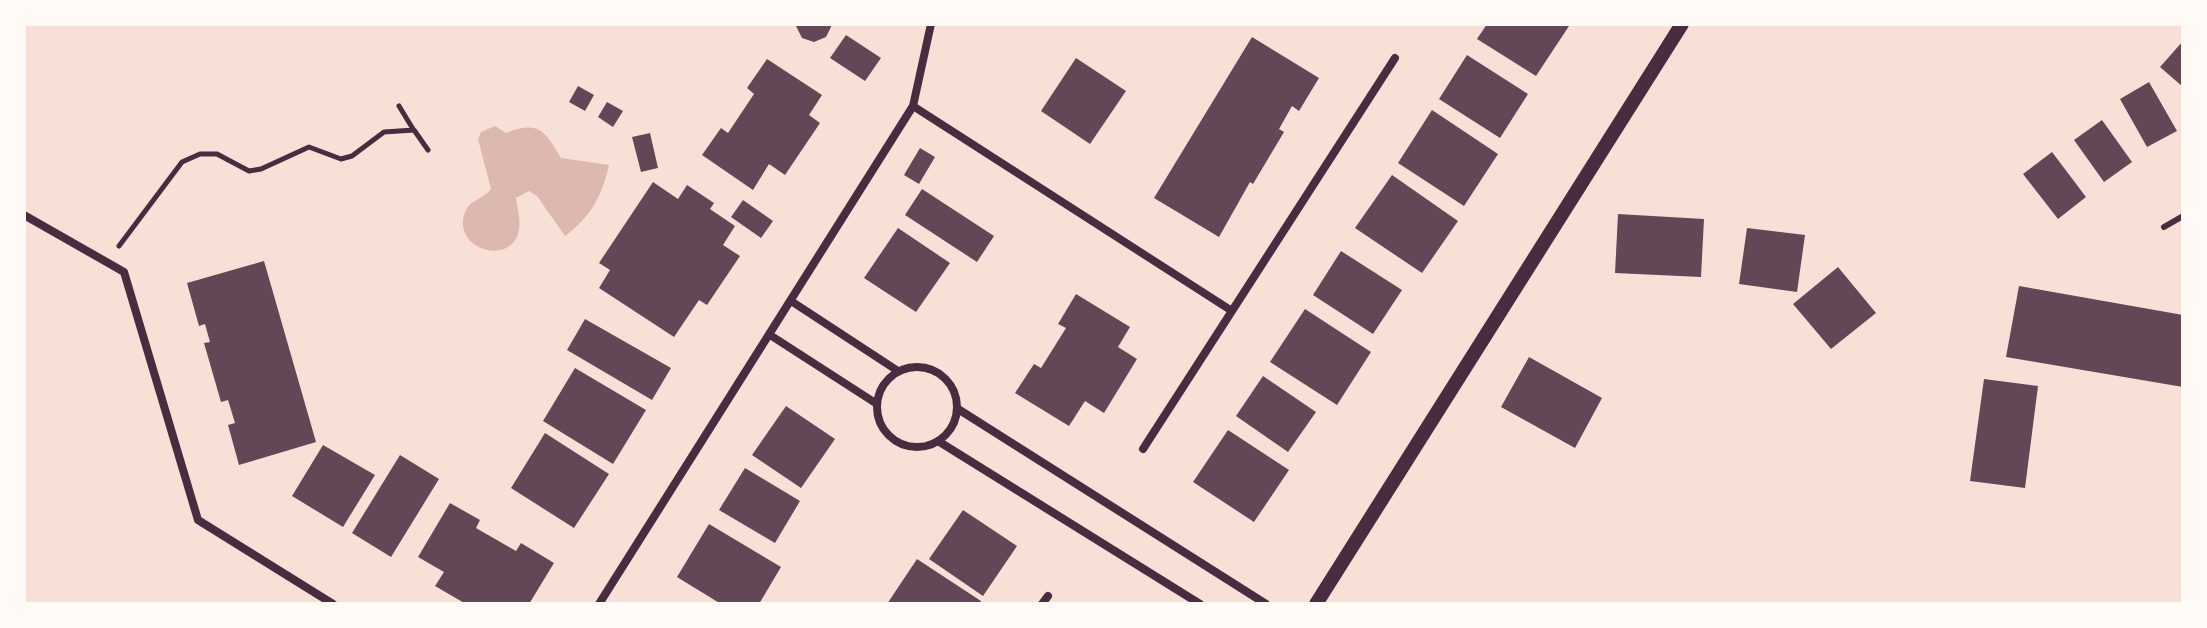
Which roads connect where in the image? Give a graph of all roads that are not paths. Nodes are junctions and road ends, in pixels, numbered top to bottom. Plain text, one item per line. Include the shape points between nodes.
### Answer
1 (931, 24) edge
2 (1682, 24) edge
3 (1395, 58) dead end
4 (913, 106) junction
5 (24, 215) edge
6 (2183, 216) edge
7 (2164, 227) dead end
8 (791, 301) junction
9 (1232, 311) junction
10 (770, 335) junction
11 (898, 371) junction
12 (877, 404) junction
13 (958, 409) junction
14 (938, 441) junction
15 (1143, 449) dead end
16 (333, 604) edge
17 (599, 604) edge
18 (1200, 604) edge
19 (1266, 604) edge
20 (1316, 604) edge

1 - 4 street
2 - 20 street
3 - 9 street
4 - 8 street
4 - 9 street
5 - 16 street via 124,272 198,520
6 - 7 lane
8 - 10 street
8 - 11 street
9 - 15 street
10 - 12 street
10 - 17 street
11 - 12 street via 883,385
11 - 13 street via 934,370 952,386
12 - 14 street via 878,417 891,438 914,447
13 - 14 street via 955,422
13 - 19 street
14 - 18 street

